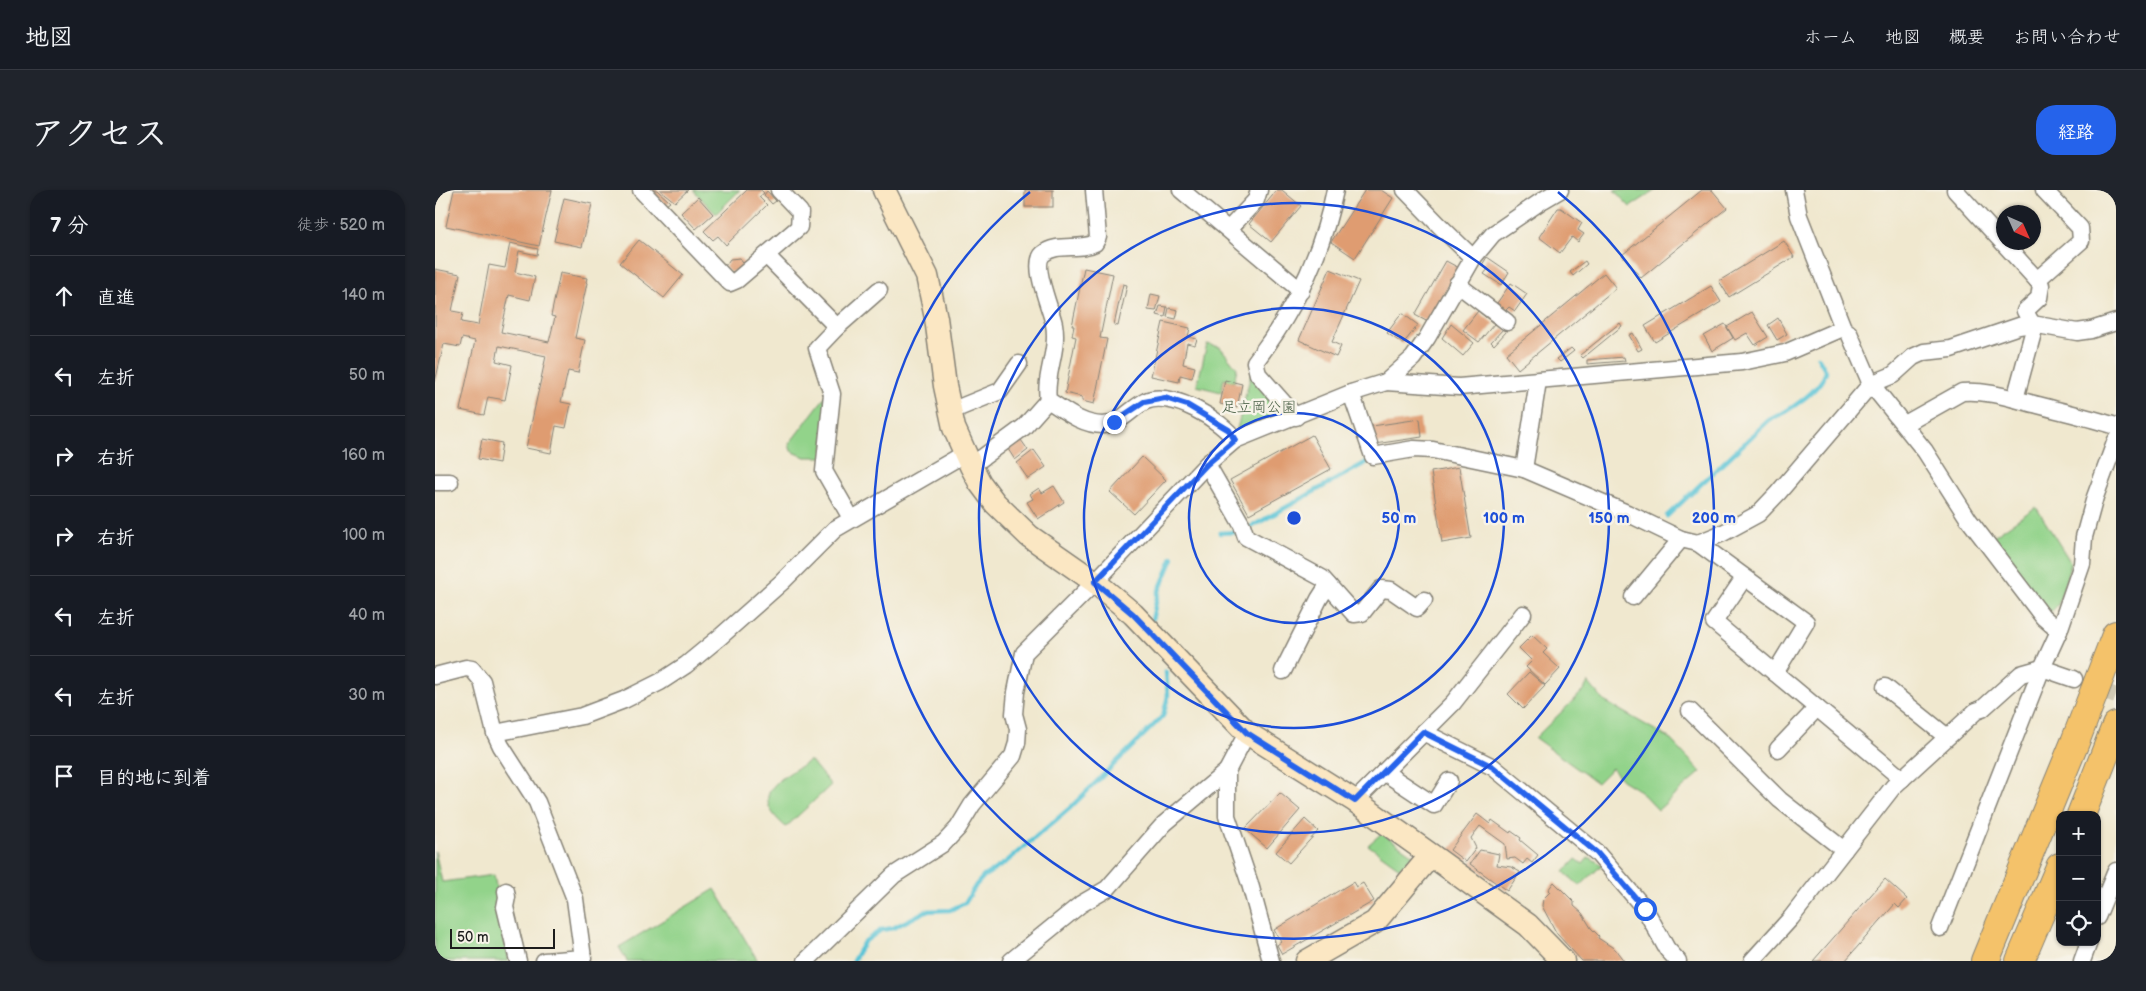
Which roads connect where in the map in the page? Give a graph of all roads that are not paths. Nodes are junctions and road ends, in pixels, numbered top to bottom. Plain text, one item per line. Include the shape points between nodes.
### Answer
1 (641, 190) edge
2 (779, 190) edge
3 (884, 190) edge
4 (1093, 190) edge
5 (1181, 190) edge
6 (1259, 190) edge
7 (1335, 190) edge
8 (1405, 190) edge
9 (1560, 190) edge
10 (1794, 190) edge
11 (1955, 190) edge
12 (2044, 190) edge
13 (1229, 229) junction
14 (767, 256) junction
15 (1473, 258) junction
16 (2037, 280) junction
17 (1457, 284) junction
18 (879, 290) dead end
19 (1301, 291) junction
20 (1507, 322) dead end
21 (2116, 322) edge
22 (2032, 324) junction
23 (837, 327) junction
24 (1843, 328) junction
25 (1018, 372) dead end
26 (1538, 380) junction
27 (1386, 382) junction
28 (1871, 384) junction
29 (1351, 393) junction
30 (2015, 399) junction
31 (1048, 400) junction
32 (951, 411) junction
33 (1296, 417) junction
34 (1905, 424) junction
35 (2116, 426) edge
36 (1235, 440) junction
37 (2116, 440) edge
38 (967, 460) junction
39 (1207, 464) junction
40 (1525, 469) junction
41 (851, 518) junction
42 (1681, 539) junction
43 (1698, 543) junction
44 (1744, 578) junction
45 (1095, 582) junction
46 (1329, 585) junction
47 (1633, 597) dead end
48 (1416, 609) dead end
49 (1523, 614) dead end
50 (2059, 631) junction
51 (2116, 635) edge
52 (2042, 668) junction
53 (1283, 671) dead end
54 (1775, 673) junction
55 (435, 676) edge
56 (2074, 679) tunnel mouth
57 (1885, 687) dead end
58 (1817, 708) junction
59 (1690, 710) dead end
60 (2116, 726) edge
61 (1423, 732) junction
62 (495, 733) junction
63 (1247, 733) junction
64 (1947, 738) junction
65 (1778, 749) dead end
66 (1227, 771) junction
67 (1384, 772) junction
68 (1901, 778) junction
69 (1449, 782) dead end
70 (1355, 801) junction
71 (2083, 811) edge
72 (1844, 850) junction
73 (1431, 855) junction
74 (2116, 871) edge
75 (2056, 876) edge
76 (506, 891) dead end
77 (2101, 907) edge
78 (1940, 928) dead end
79 (2088, 946) edge
80 (518, 961) edge
81 (544, 961) edge
82 (806, 961) edge
83 (1011, 961) edge
84 (1271, 961) edge
85 (1307, 961) edge
86 (1563, 961) edge
87 (1678, 961) edge
88 (1752, 961) edge
89 (1985, 961) edge
90 (2020, 961) edge
91 (2082, 961) edge

1 - 14 street via 730,283
2 - 14 street via 800,212 799,227
3 - 32 street via 927,276
4 - 31 street via 1098,237 1095,243 1049,250 1041,255 1038,263 1054,323 1054,358
5 - 13 street
6 - 13 street via 1256,200
7 - 19 street via 1330,214
8 - 15 street
9 - 15 street via 1502,226
10 - 24 street via 1799,216
11 - 16 street
12 - 16 street via 2080,228 2081,241
13 - 19 street
14 - 23 street
15 - 17 street
16 - 22 street via 2041,285 2039,298 2025,311
17 - 20 street
17 - 27 street via 1413,358
18 - 23 street
19 - 33 street via 1277,334 1255,362 1258,374
21 - 22 street via 2077,332
22 - 28 street via 1951,348 1924,352 1913,357 1893,375
22 - 30 street via 2033,333
23 - 41 street via 817,348 832,394 824,471
24 - 26 street via 1806,345 1762,359
24 - 28 street via 1849,333
25 - 32 street via 1000,391
26 - 27 street via 1459,387
26 - 40 street
27 - 29 street
28 - 34 street
28 - 43 street via 1758,514
29 - 33 street
29 - 40 street via 1373,456 1414,449 1433,450
30 - 34 street via 1989,393 1962,392
30 - 35 street via 2101,417
31 - 36 street via 1081,420 1106,425 1150,400 1173,400 1229,430
31 - 38 street via 1024,427
32 - 38 street
33 - 36 street
34 - 50 street via 1969,520 2043,617
36 - 39 street
37 - 50 street via 2095,497 2084,537 2082,564
38 - 41 street
38 - 45 street via 987,493 1019,527
39 - 45 street
39 - 46 street via 1246,537 1322,578
40 - 42 street via 1627,512
41 - 62 street via 835,529 720,637 660,682 582,716
42 - 43 street
42 - 47 street
43 - 44 street
44 - 54 street via 1714,622
44 - 54 street via 1809,618
45 - 63 street via 1133,614
45 - 82 street via 1024,653 1013,714 1018,730 1013,756 944,843 894,875
46 - 48 street via 1354,614 1362,613 1381,589 1391,590
46 - 53 street via 1319,598 1299,652
49 - 61 street via 1453,703
50 - 52 street
51 - 89 highway via 2065,769
52 - 56 street
52 - 64 street via 2021,674
52 - 78 street
54 - 58 street
55 - 62 street via 466,668 477,674 482,681
57 - 64 street
58 - 65 street
58 - 68 street
59 - 72 street via 1758,770 1780,800
60 - 71 highway
61 - 67 street
61 - 87 street via 1493,767 1597,853 1645,909 1667,949
62 - 81 street via 537,802 575,899 583,958
63 - 66 street
63 - 70 street
64 - 68 street
66 - 83 street via 1164,824 1107,889 1081,904
66 - 84 street via 1227,816
67 - 69 street via 1434,805
67 - 70 street
68 - 72 street
70 - 73 street
72 - 88 street via 1791,918
73 - 85 street via 1375,922
73 - 86 street via 1528,926
74 - 77 street
75 - 90 highway
76 - 80 street via 505,907
79 - 91 street

